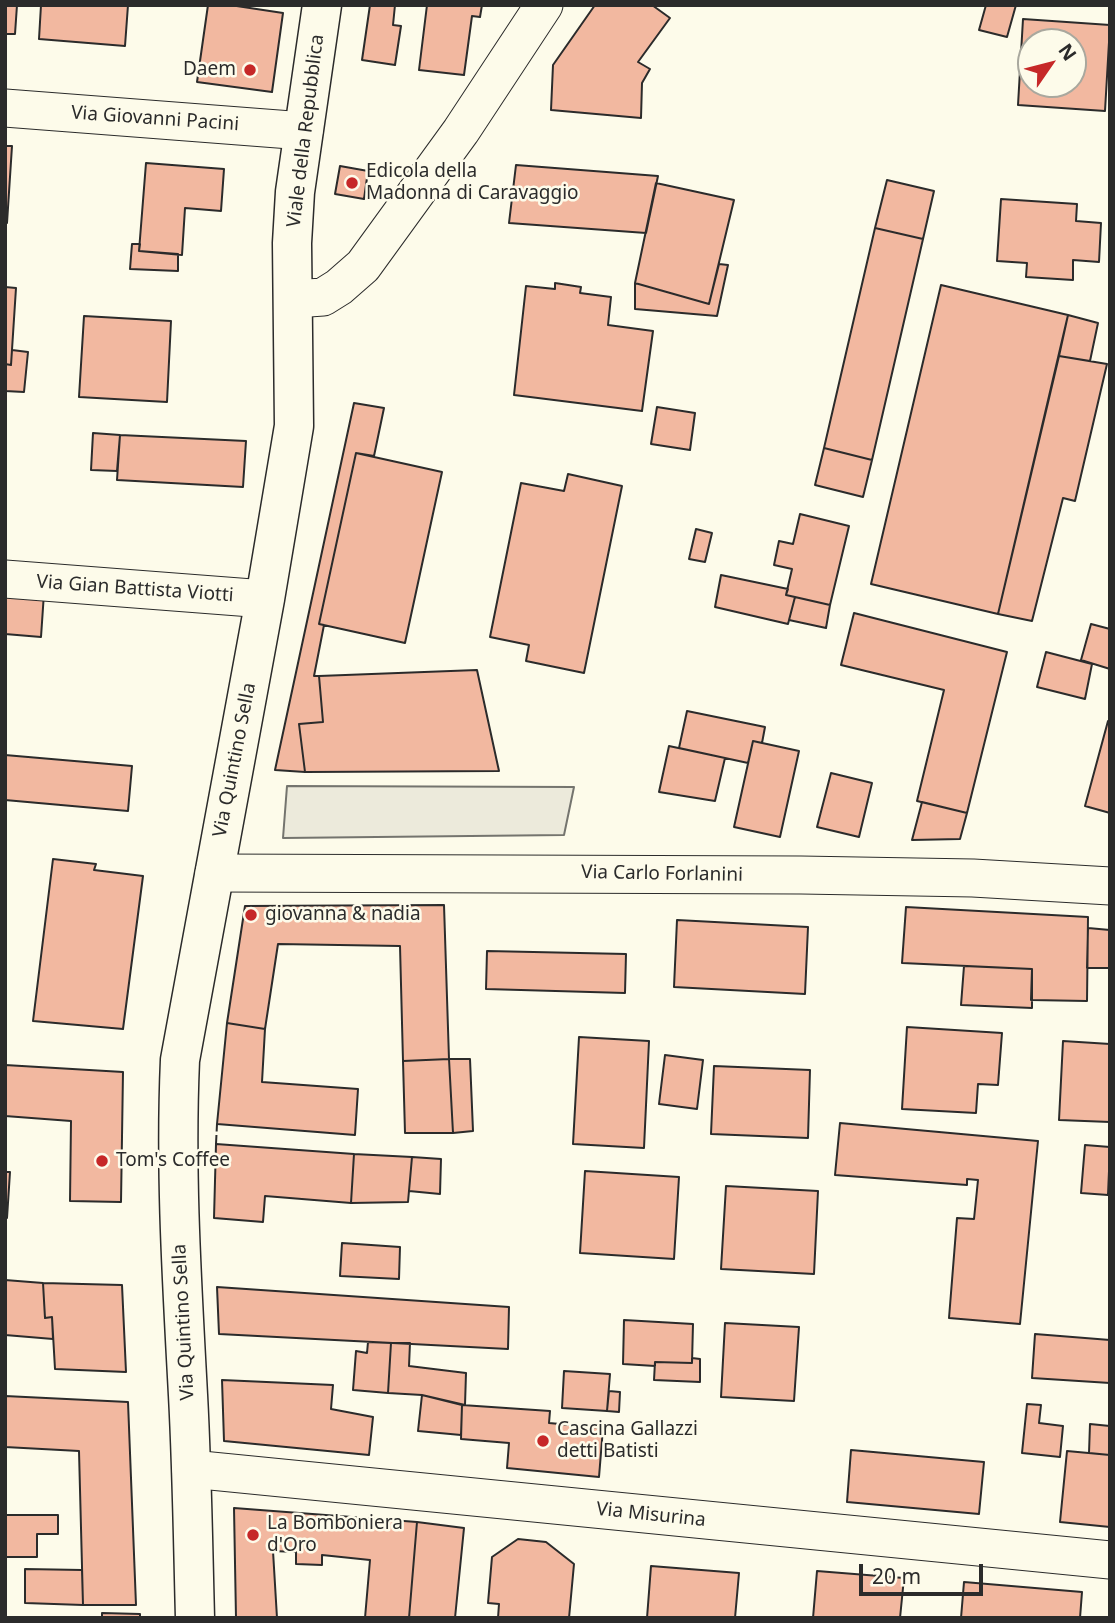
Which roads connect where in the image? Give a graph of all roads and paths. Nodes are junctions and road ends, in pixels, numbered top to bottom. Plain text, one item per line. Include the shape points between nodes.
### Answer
1 (322, 5) edge
2 (544, 5) edge
3 (5, 108) edge
4 (304, 131) junction
5 (294, 299) junction
6 (5, 579) edge
7 (265, 599) junction
8 (214, 873) junction
9 (1110, 886) edge
10 (191, 1469) junction
11 (1110, 1560) edge
12 (195, 1618) edge

1 - 4 street, Viale della Repubblica
2 - 5 street via 461,131 363,266 323,297
3 - 4 street, Via Giovanni Pacini
4 - 5 street, Viale della Repubblica via 295,192
5 - 7 street, Via Quintino Sella via 294,426
6 - 7 street, Via Gian Battista Viotti
7 - 8 street, Via Quintino Sella
8 - 9 street, Via Carlo Forlanini via 801,875
8 - 10 street, Via Quintino Sella via 180,1060 177,1109
10 - 11 street, Via Misurina
10 - 12 street, Via Quintino Sella

